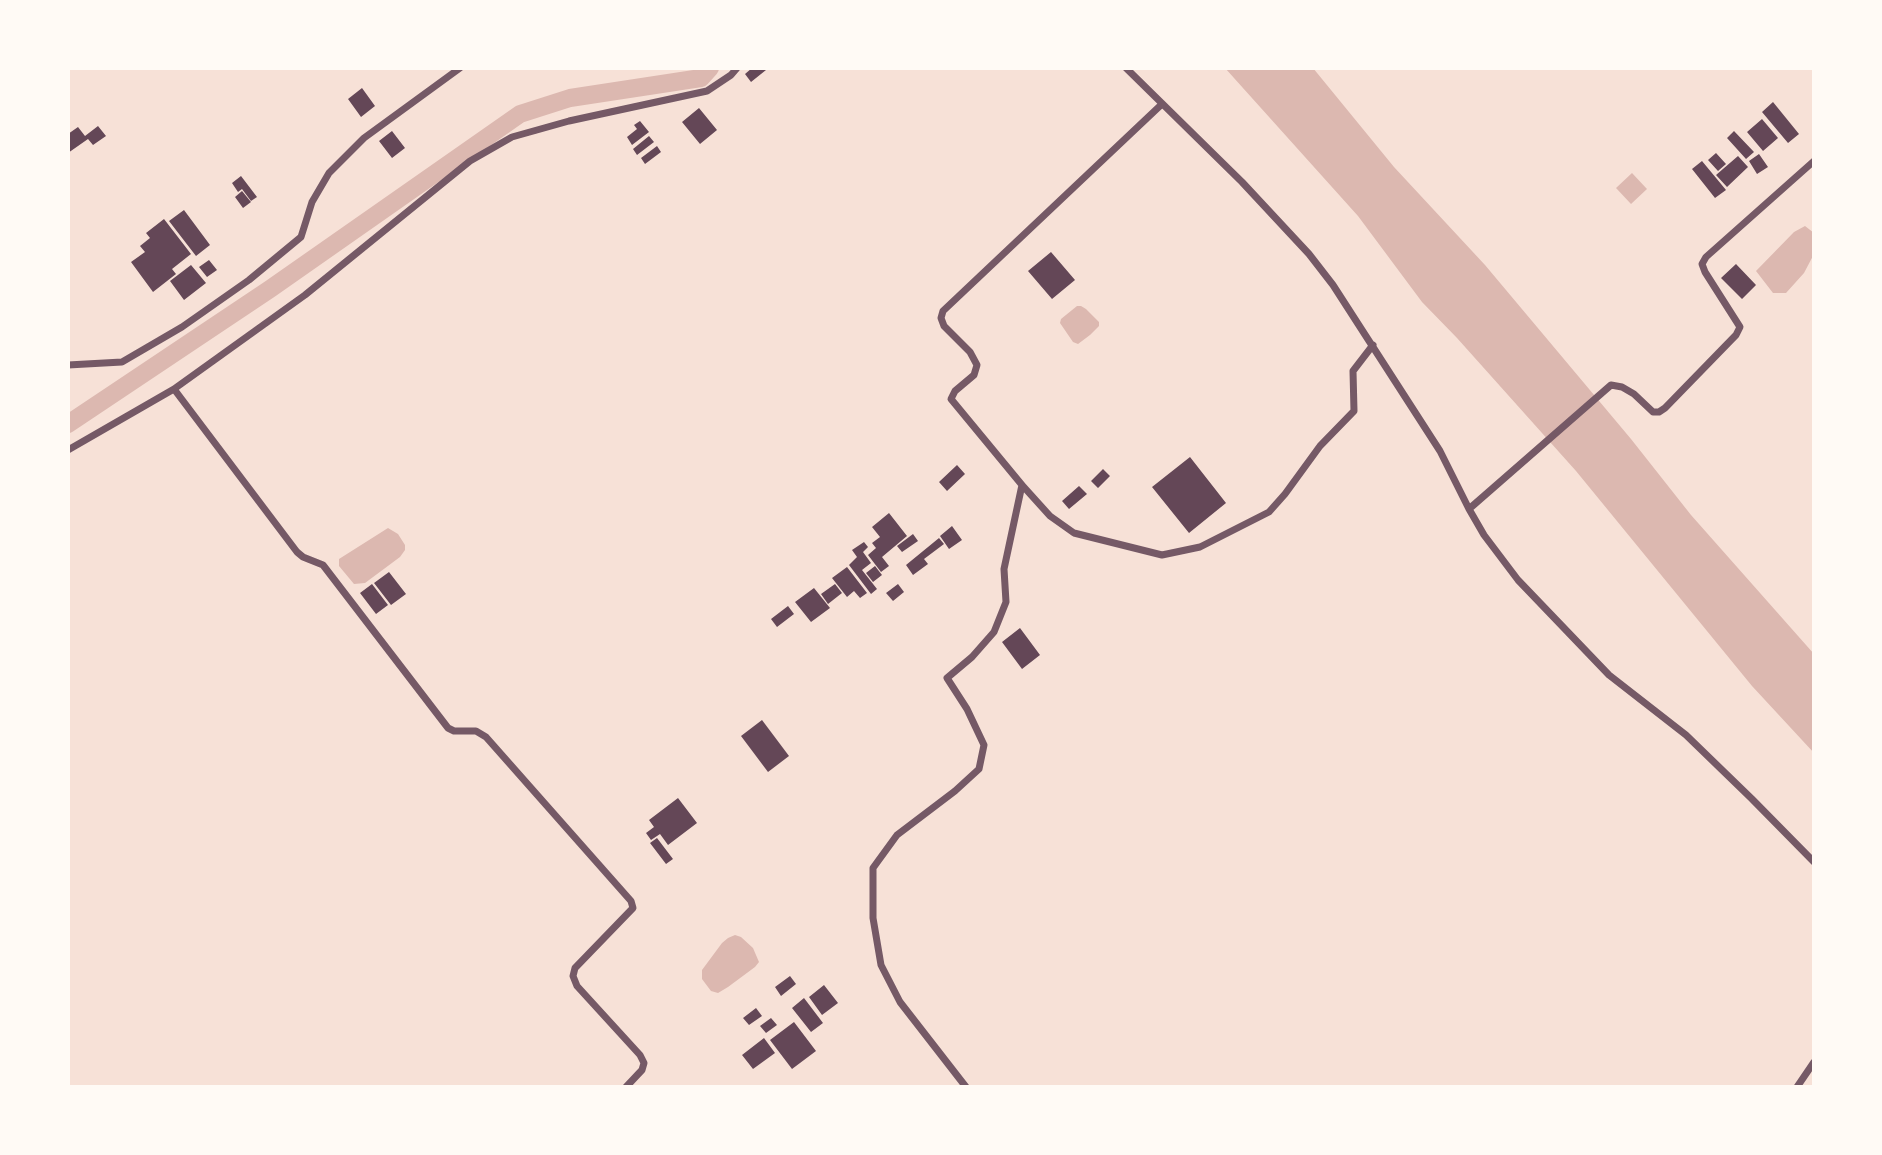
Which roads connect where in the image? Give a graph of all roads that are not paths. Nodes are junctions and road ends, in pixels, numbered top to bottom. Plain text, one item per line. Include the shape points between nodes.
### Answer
1 (460, 68) edge
2 (737, 68) edge
3 (1126, 68) edge
4 (1162, 104) junction
5 (1814, 161) edge
6 (1373, 345) junction
7 (68, 365) edge
8 (174, 389) junction
9 (68, 450) edge
10 (1022, 485) junction
11 (1469, 509) junction
12 (1814, 862) edge
13 (1814, 1062) edge
14 (626, 1087) edge
15 (966, 1087) edge
16 (1797, 1087) edge

1 - 7 street via 385,121 329,173 312,202 301,237 249,280 122,362
2 - 8 street via 707,91 512,137 470,161 305,295
3 - 4 street
4 - 6 street via 1309,254
4 - 10 street via 943,311 944,326 977,365 974,375 951,399
5 - 11 street via 1702,264 1738,321 1736,335 1659,412 1622,387 1611,385
6 - 10 street via 1353,371 1354,411 1320,446 1285,494 1269,512 1200,547 1162,555 1074,533 1050,516
6 - 11 street via 1440,451
8 - 9 street
8 - 14 street via 297,552 323,565 448,728 476,731 486,737 631,901 633,908 575,968 573,976 644,1063
10 - 15 street via 1004,569 1006,602 994,632 947,678 984,745 979,769 897,835 873,868 873,918 881,965 900,1002
11 - 12 street via 1518,580 1592,658 1686,735
13 - 16 street

